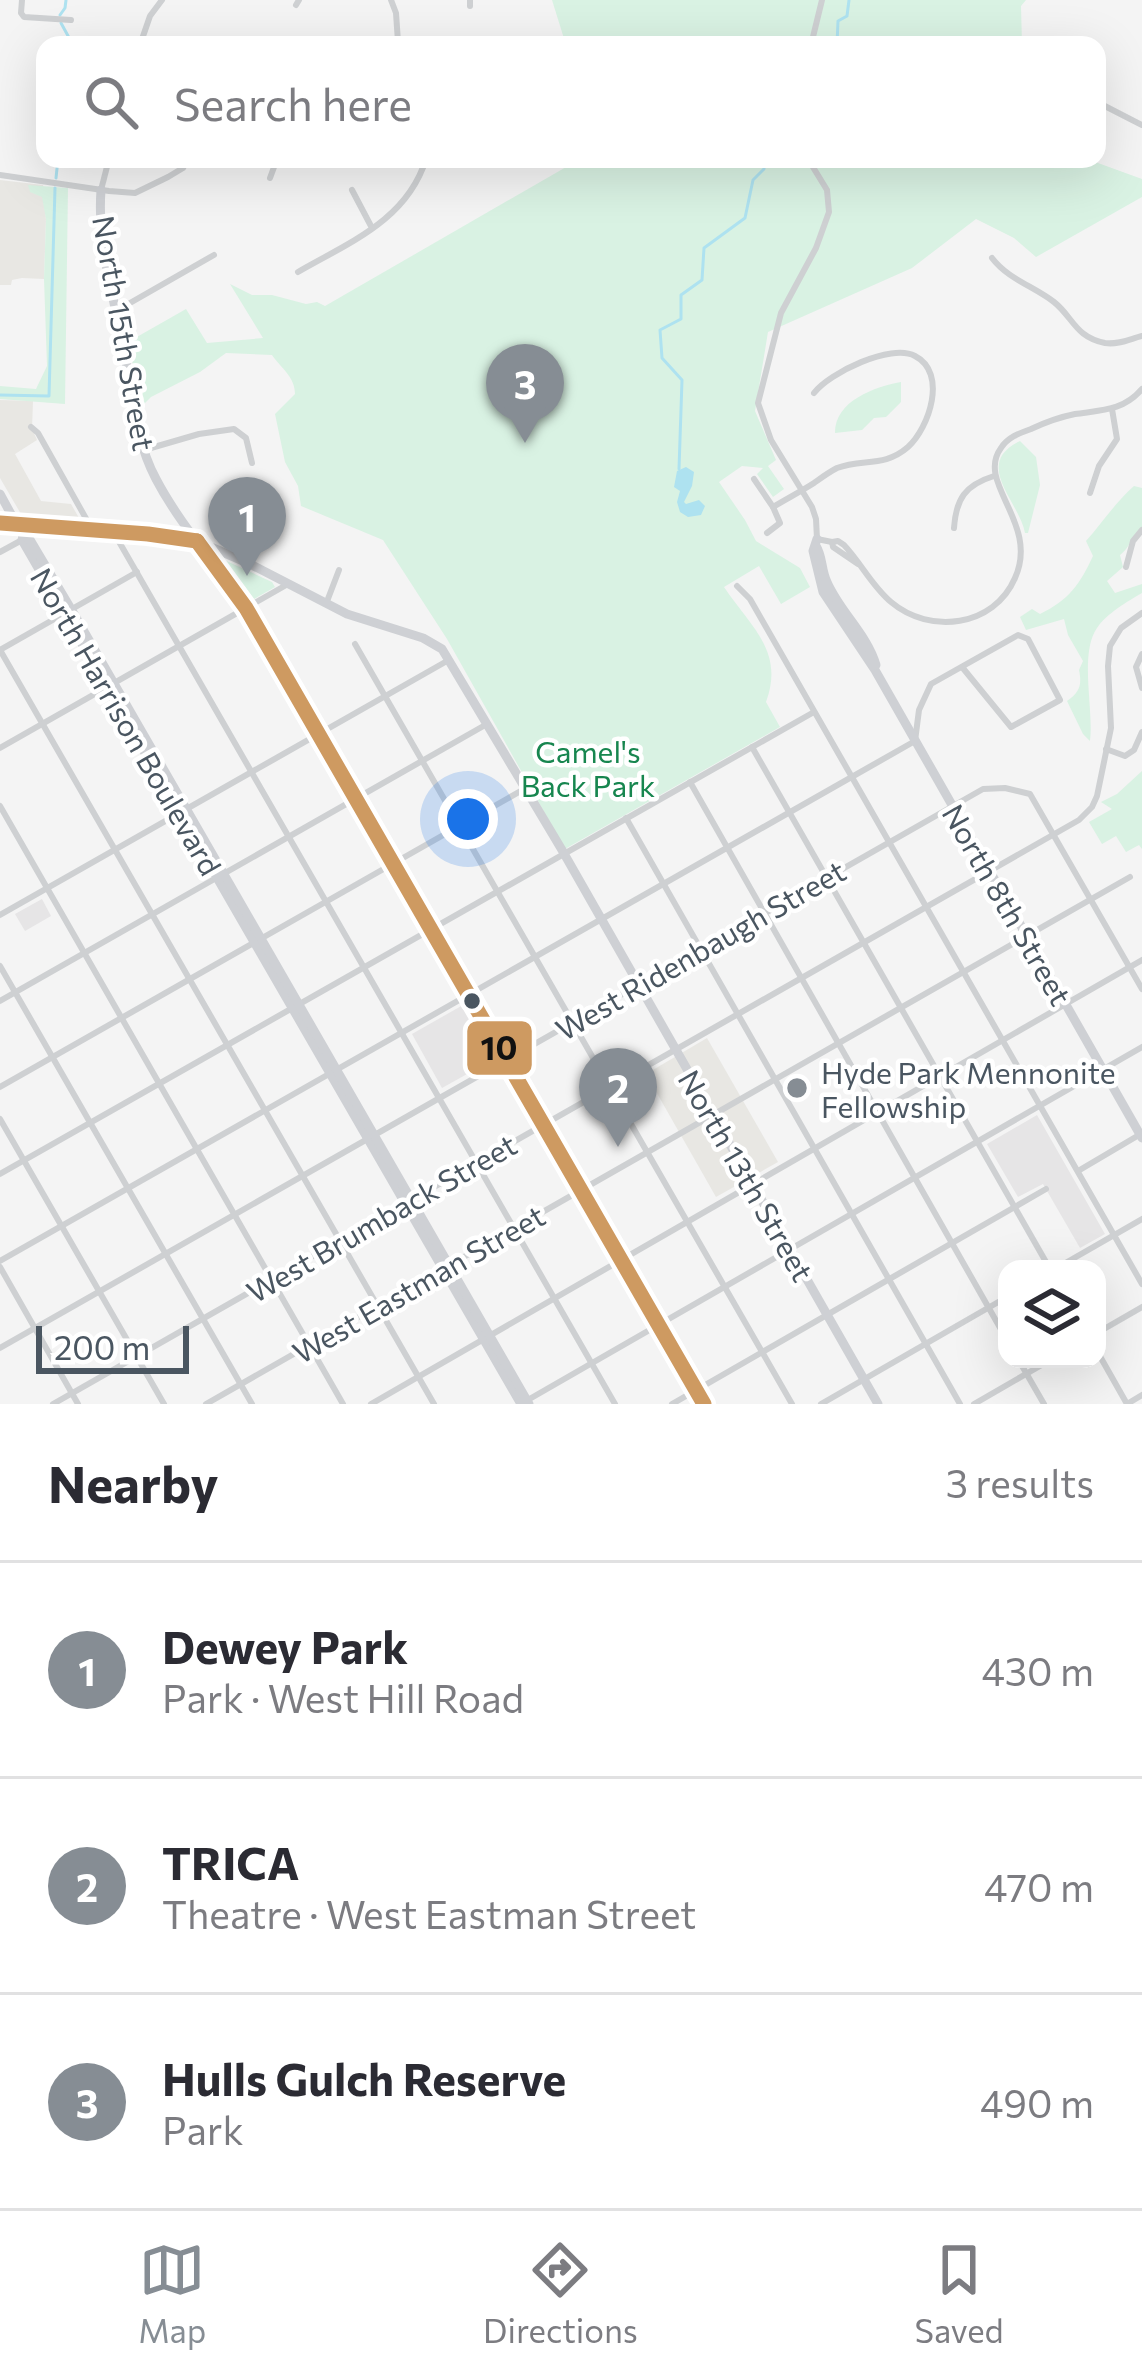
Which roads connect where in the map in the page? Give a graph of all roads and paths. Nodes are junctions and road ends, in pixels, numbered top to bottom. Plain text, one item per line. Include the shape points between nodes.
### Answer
1 (22, 0) edge
2 (160, 0) edge
3 (391, 0) edge
4 (822, 0) edge
5 (71, 20) dead end
6 (143, 36) edge
7 (394, 36) edge
8 (813, 36) edge
9 (1106, 107) edge
10 (1142, 125) edge
11 (107, 168) edge
12 (183, 168) edge
13 (274, 168) edge
14 (422, 168) edge
15 (814, 168) edge
16 (0, 175) edge
17 (270, 178) dead end
18 (101, 190) junction
19 (352, 190) dead end
20 (372, 228) junction
21 (214, 255) dead end
22 (992, 258) dead end
23 (298, 272) dead end
24 (116, 311) junction
25 (1142, 336) edge
26 (1142, 389) edge
27 (814, 393) dead end
28 (1112, 410) junction
29 (31, 427) dead end
30 (144, 450) junction
31 (252, 463) dead end
32 (994, 476) junction
33 (754, 479) dead end
34 (803, 489) junction
35 (1090, 493) dead end
36 (1, 495) edge
37 (772, 507) junction
38 (177, 513) junction
39 (0, 520) edge
40 (16, 523) junction
41 (50, 527) junction
42 (954, 528) dead end
43 (1142, 530) edge
44 (93, 531) junction
45 (114, 533) junction
46 (767, 533) dead end
47 (167, 536) junction
48 (26, 539) junction
49 (197, 541) junction
50 (816, 543) junction
51 (0, 552) edge
52 (1126, 567) dead end
53 (339, 570) dead end
54 (137, 572) junction
55 (288, 584) junction
56 (736, 586) dead end
57 (326, 604) junction
58 (246, 608) junction
59 (69, 611) junction
60 (1142, 615) edge
61 (355, 644) dead end
62 (179, 646) junction
63 (0, 650) edge
64 (1142, 654) edge
65 (450, 659) junction
66 (962, 667) junction
67 (111, 685) junction
68 (1142, 688) edge
69 (385, 697) junction
70 (814, 712) junction
71 (42, 724) junction
72 (488, 724) junction
73 (1142, 732) edge
74 (319, 734) junction
75 (915, 741) junction
76 (752, 747) junction
77 (0, 748) edge
78 (1106, 749) junction
79 (422, 761) junction
80 (252, 772) junction
81 (851, 777) junction
82 (690, 782) junction
83 (526, 788) junction
84 (356, 799) junction
85 (0, 806) edge
86 (952, 806) junction
87 (184, 811) junction
88 (789, 812) junction
89 (626, 818) junction
90 (459, 826) junction
91 (1053, 835) junction
92 (289, 837) junction
93 (889, 842) junction
94 (726, 848) junction
95 (115, 850) junction
96 (564, 854) junction
97 (394, 864) junction
98 (989, 872) junction
99 (221, 876) junction
100 (1130, 877) dead end
101 (826, 878) junction
102 (664, 884) junction
103 (47, 889) junction
104 (497, 892) junction
105 (1090, 900) junction
106 (326, 902) junction
107 (926, 908) junction
108 (763, 914) junction
109 (0, 915) edge
110 (152, 915) junction
111 (601, 920) junction
112 (431, 929) junction
113 (1027, 936) junction
114 (258, 940) junction
115 (864, 943) junction
116 (701, 949) junction
117 (84, 954) junction
118 (535, 957) junction
119 (1142, 960) edge
120 (0, 966) edge
121 (364, 967) junction
122 (1129, 968) junction
123 (963, 973) junction
124 (800, 979) junction
125 (189, 980) junction
126 (638, 984) junction
127 (1142, 989) edge
128 (15, 993) junction
129 (468, 995) junction
130 (0, 1001) edge
131 (1066, 1004) junction
132 (296, 1006) junction
133 (901, 1008) junction
134 (738, 1015) junction
135 (121, 1019) junction
136 (572, 1022) junction
137 (402, 1033) junction
138 (1002, 1041) junction
139 (838, 1044) junction
140 (228, 1045) junction
141 (1142, 1047) edge
142 (676, 1050) junction
143 (53, 1058) junction
144 (506, 1060) junction
145 (1103, 1070) junction
146 (333, 1072) junction
147 (940, 1076) junction
148 (776, 1079) junction
149 (158, 1084) junction
150 (0, 1088) edge
151 (610, 1088) junction
152 (439, 1097) junction
153 (1040, 1106) junction
154 (265, 1110) junction
155 (877, 1113) junction
156 (712, 1115) junction
157 (0, 1119) edge
158 (90, 1123) junction
159 (544, 1125) junction
160 (370, 1136) junction
161 (1141, 1136) edge
162 (977, 1142) junction
163 (815, 1148) junction
164 (196, 1149) junction
165 (647, 1153) junction
166 (24, 1161) junction
167 (477, 1163) junction
168 (1077, 1171) junction
169 (0, 1174) edge
170 (302, 1175) junction
171 (914, 1178) junction
172 (753, 1184) junction
173 (128, 1188) junction
174 (1046, 1189) dead end
175 (581, 1190) junction
176 (408, 1202) junction
177 (1015, 1207) junction
178 (234, 1214) junction
179 (852, 1214) junction
180 (1142, 1219) edge
181 (687, 1222) junction
182 (62, 1226) junction
183 (514, 1228) junction
184 (1114, 1235) junction
185 (340, 1241) junction
186 (951, 1243) junction
187 (790, 1250) junction
188 (166, 1253) junction
189 (621, 1260) junction
190 (1047, 1260) edge
191 (1068, 1260) edge
192 (0, 1264) edge
193 (446, 1268) junction
194 (889, 1279) junction
195 (272, 1280) junction
196 (1142, 1285) edge
197 (725, 1287) junction
198 (99, 1291) junction
199 (554, 1298) junction
200 (998, 1302) edge
201 (378, 1306) junction
202 (988, 1307) junction
203 (1142, 1307) edge
204 (827, 1315) junction
205 (203, 1318) junction
206 (998, 1324) edge
207 (658, 1325) junction
208 (35, 1328) junction
209 (1106, 1328) edge
210 (486, 1338) junction
211 (926, 1343) junction
212 (309, 1345) junction
213 (0, 1348) edge
214 (762, 1352) junction
215 (137, 1356) junction
216 (592, 1364) junction
217 (1106, 1367) edge
218 (1023, 1368) edge
219 (1036, 1368) edge
220 (1026, 1374) junction
221 (418, 1377) junction
222 (864, 1379) junction
223 (241, 1384) junction
224 (696, 1390) junction
225 (72, 1393) junction
226 (1142, 1396) edge
227 (524, 1403) edge
228 (52, 1404) edge
229 (78, 1404) edge
230 (164, 1404) edge
231 (206, 1404) edge
232 (253, 1404) edge
233 (343, 1404) edge
234 (371, 1404) edge
235 (434, 1404) edge
236 (615, 1404) edge
237 (672, 1404) edge
238 (704, 1404) edge
239 (792, 1404) edge
240 (821, 1404) edge
241 (878, 1404) edge
242 (960, 1404) edge
243 (974, 1404) edge
244 (1044, 1404) edge
245 (1127, 1404) edge

1 - 5 street via 22,16
2 - 6 street
3 - 7 street
4 - 8 street
9 - 10 street
11 - 18 street
12 - 18 street via 142,190
13 - 17 street
14 - 20 street via 413,192
15 - 34 street, North 8th Street via 829,212 781,313 758,403
16 - 18 street
18 - 24 street, North 15th Street
19 - 20 street
20 - 23 street
21 - 24 street
22 - 25 street via 1093,339 1114,344
24 - 30 street, North 15th Street
26 - 28 street
27 - 34 street via 848,369 902,352 923,362 932,380 928,416 907,448 883,461 842,466
28 - 32 street via 1015,436 997,453
28 - 35 street via 1117,439
29 - 44 street
30 - 31 street via 234,429 246,438
30 - 38 street, North 15th Street
32 - 42 street via 962,494
32 - 50 street via 1022,547 1014,581 977,617 933,622 893,604 832,542
33 - 37 street
34 - 37 street
34 - 50 street, North 8th Street
36 - 39 street
36 - 40 street, North Harrison Boulevard
37 - 46 street via 780,523
38 - 47 street
38 - 49 street, North 15th Street
39 - 40 street
40 - 41 street
40 - 48 street, North Harrison Boulevard
41 - 44 street
41 - 48 street
43 - 52 street
44 - 45 street
45 - 47 street
45 - 54 street
47 - 49 street
48 - 51 street
48 - 59 street, North Harrison Boulevard
49 - 55 street
49 - 58 street, North 15th Street
50 - 75 street, North 8th Street via 827,584 868,644
53 - 57 street
54 - 59 street
54 - 62 street
55 - 57 street
55 - 58 street
56 - 70 street
57 - 65 street, North 13th Street via 430,641
58 - 62 street
58 - 74 street, North 15th Street
59 - 63 street
59 - 67 street, North Harrison Boulevard
60 - 78 street via 1110,646
61 - 69 street
62 - 67 street
62 - 80 street
63 - 71 street
64 - 68 street
65 - 69 street
65 - 72 street, North 13th Street
66 - 66 street via 1023,635 1060,700 1011,727
66 - 75 street via 928,689
67 - 71 street
67 - 87 street, North Harrison Boulevard
69 - 74 street
69 - 79 street
70 - 76 street
70 - 81 street
71 - 77 street
71 - 95 street
72 - 79 street
72 - 83 street, North 13th Street
73 - 78 street via 1130,754
74 - 80 street
74 - 84 street, North 15th Street
75 - 81 street
75 - 86 street, North 8th Street
76 - 82 street
76 - 88 street
78 - 91 street, West Brumback Street via 1097,796 1084,816
79 - 84 street
79 - 90 street
80 - 87 street
80 - 92 street
81 - 88 street
81 - 93 street
82 - 89 street
82 - 94 street
83 - 90 street
83 - 96 street, North 13th Street
84 - 92 street
84 - 97 street, North 15th Street
85 - 103 street
86 - 91 street, West Ridenbaugh Street via 992,787 1030,794
86 - 93 street, West Ridenbaugh Street
86 - 98 street, North 8th Street
87 - 95 street
87 - 99 street, North Harrison Boulevard
88 - 94 street
88 - 101 street
89 - 96 street
89 - 102 street
90 - 97 street
90 - 104 street
91 - 98 street, West Brumback Street
91 - 105 street
92 - 99 street
92 - 106 street
93 - 101 street, West Ridenbaugh Street
93 - 107 street
94 - 102 street
94 - 108 street
95 - 103 street
95 - 110 street
96 - 104 street
96 - 111 street, North 13th Street
97 - 106 street
97 - 112 street, North 15th Street
98 - 107 street, West Brumback Street
98 - 113 street, North 8th Street
99 - 110 street
99 - 114 street, North Harrison Boulevard
100 - 105 street, West Eastman Street
101 - 108 street, West Ridenbaugh Street
101 - 115 street
102 - 111 street
102 - 116 street
103 - 109 street
103 - 117 street
104 - 112 street
104 - 118 street
105 - 113 street, West Eastman Street
105 - 122 street
106 - 114 street
106 - 121 street
107 - 115 street, West Brumback Street
107 - 123 street
108 - 116 street, West Ridenbaugh Street
108 - 124 street
110 - 117 street
110 - 125 street
111 - 118 street
111 - 126 street, North 13th Street
112 - 121 street
112 - 129 street, North 15th Street
113 - 123 street, West Eastman Street
113 - 131 street, North 8th Street
114 - 125 street
114 - 132 street, North Harrison Boulevard
115 - 124 street, West Brumback Street
115 - 133 street
116 - 126 street, West Ridenbaugh Street
116 - 134 street
117 - 128 street
117 - 135 street
118 - 129 street
118 - 136 street
119 - 122 street
120 - 128 street
121 - 132 street
121 - 137 street
122 - 127 street
122 - 131 street
123 - 133 street, West Eastman Street
123 - 138 street
124 - 134 street, West Brumback Street
124 - 139 street
125 - 135 street
125 - 140 street
126 - 136 street, West Ridenbaugh Street
126 - 142 street, North 13th Street
128 - 130 street
128 - 143 street
129 - 137 street
129 - 144 street, North 15th Street
131 - 138 street
131 - 145 street, North 8th Street
132 - 140 street
132 - 146 street, North Harrison Boulevard
133 - 139 street, West Eastman Street
133 - 147 street
134 - 142 street, West Brumback Street
134 - 148 street
135 - 143 street
135 - 149 street
136 - 144 street, West Ridenbaugh Street
136 - 151 street
137 - 146 street
137 - 152 street
138 - 147 street
138 - 153 street
139 - 148 street, West Eastman Street
139 - 155 street
140 - 149 street
140 - 154 street
141 - 145 street
142 - 151 street, West Brumback Street
142 - 156 street, North 13th Street
143 - 150 street
143 - 158 street
144 - 152 street, West Ridenbaugh Street
144 - 159 street, North 15th Street
145 - 153 street
145 - 161 street, North 8th Street
146 - 154 street
146 - 160 street, North Harrison Boulevard
147 - 155 street
147 - 162 street
148 - 156 street, West Eastman Street
148 - 163 street
149 - 158 street
149 - 164 street
151 - 159 street, West Brumback Street
151 - 165 street
152 - 160 street, West Ridenbaugh Street
152 - 167 street
153 - 162 street
153 - 168 street
154 - 164 street
154 - 170 street
155 - 163 street
155 - 171 street
156 - 165 street, West Eastman Street
156 - 172 street, North 13th Street
157 - 166 street
158 - 166 street
158 - 173 street
159 - 167 street, West Brumback Street
159 - 175 street, North 15th Street
160 - 170 street, West Ridenbaugh Street
160 - 176 street, North Harrison Boulevard
161 - 168 street
162 - 171 street
162 - 177 street
163 - 172 street
163 - 179 street
164 - 173 street
164 - 178 street
165 - 175 street, West Eastman Street
165 - 181 street
166 - 169 street
166 - 182 street
167 - 176 street, West Brumback Street
167 - 183 street
168 - 184 street
170 - 178 street, West Ridenbaugh Street
170 - 185 street
171 - 179 street
171 - 186 street
172 - 181 street
172 - 187 street, North 13th Street
173 - 182 street
173 - 188 street
174 - 177 street
175 - 183 street, West Eastman Street
175 - 189 street, North 15th Street
176 - 185 street, West Brumback Street
176 - 193 street, North Harrison Boulevard
177 - 186 street
177 - 190 street
178 - 188 street, West Ridenbaugh Street
178 - 195 street
179 - 187 street
179 - 194 street
180 - 184 street
181 - 189 street
181 - 197 street
182 - 192 street
182 - 198 street
183 - 193 street, West Eastman Street
183 - 199 street
184 - 191 street
184 - 196 street
185 - 195 street, West Brumback Street
185 - 201 street
186 - 194 street
186 - 202 street
187 - 197 street
187 - 204 street, North 13th Street
188 - 198 street, West Ridenbaugh Street
188 - 205 street
189 - 199 street
189 - 207 street, North 15th Street
192 - 208 street
193 - 201 street, West Eastman Street
193 - 210 street, North Harrison Boulevard
194 - 204 street
194 - 211 street
195 - 205 street, West Brumback Street
195 - 212 street
197 - 207 street
197 - 214 street
198 - 208 street, West Ridenbaugh Street
198 - 215 street
199 - 210 street
199 - 216 street
200 - 202 street
201 - 212 street, West Eastman Street
201 - 221 street
202 - 206 street
202 - 211 street
203 - 209 street
204 - 214 street
204 - 222 street, North 13th Street
205 - 215 street, West Brumback Street
205 - 223 street
207 - 216 street
207 - 224 street, North 15th Street
208 - 213 street, West Ridenbaugh Street
208 - 225 street
210 - 221 street
210 - 227 street, North Harrison Boulevard
211 - 222 street
211 - 242 street
212 - 223 street, West Eastman Street
212 - 233 street
214 - 224 street
214 - 239 street
215 - 225 street, West Brumback Street
215 - 230 street
216 - 227 street
216 - 236 street
217 - 245 street
218 - 220 street
219 - 220 street
220 - 243 street
220 - 244 street
221 - 234 street
221 - 235 street
222 - 240 street
222 - 241 street, North 13th Street
223 - 231 street, West Eastman Street
223 - 232 street
224 - 237 street
224 - 238 street, North 15th Street
225 - 228 street, West Brumback Street
225 - 229 street
226 - 245 street

